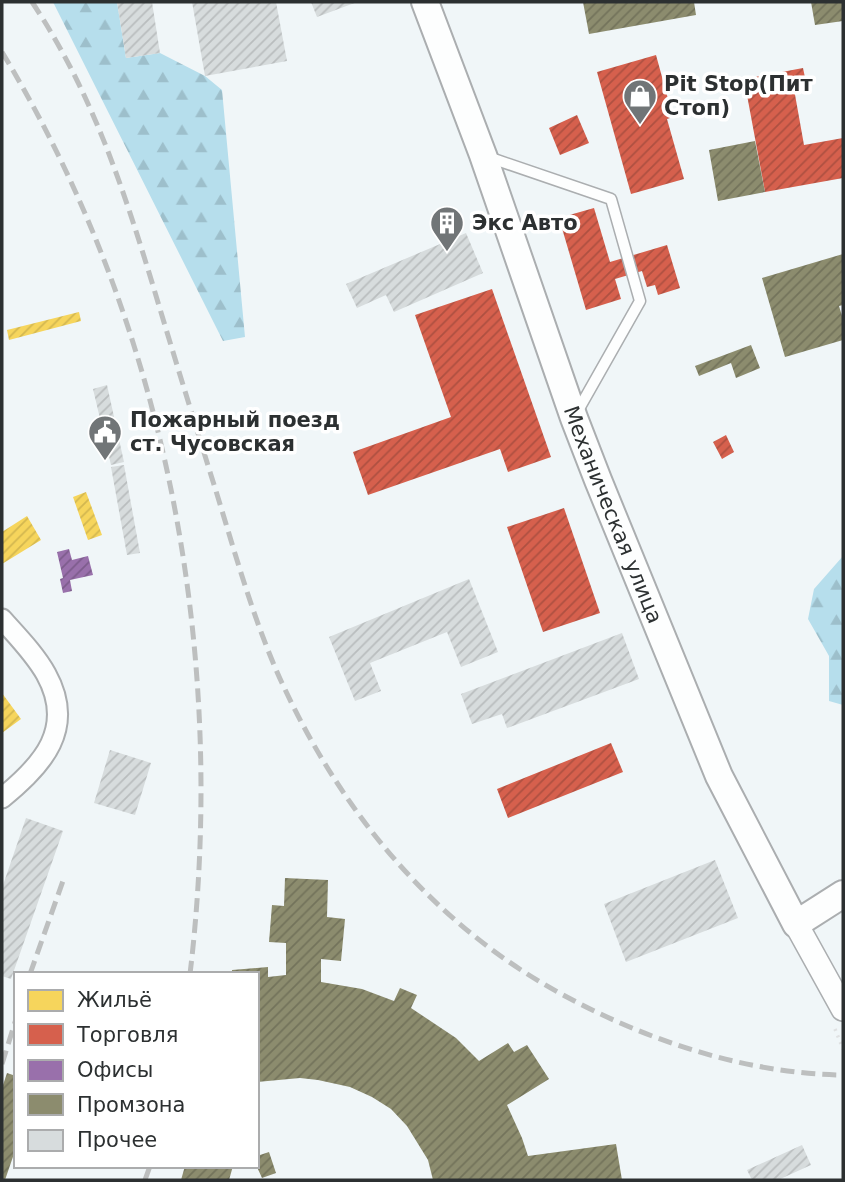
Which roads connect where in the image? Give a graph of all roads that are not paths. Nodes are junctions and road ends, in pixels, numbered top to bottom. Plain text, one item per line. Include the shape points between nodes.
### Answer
1 (425, 2) edge
2 (482, 155) junction
3 (574, 418) junction
4 (2, 618) edge
5 (2, 798) edge
6 (843, 894) edge
7 (796, 924) junction
8 (843, 1009) edge

1 - 2 main road, Механическая улица
2 - 3 main road, Механическая улица
2 - 3 lane via 611,199 640,301
3 - 7 main road, Механическая улица via 719,776
4 - 5 street via 37,661 54,689 58,709 47,754
6 - 7 main road
7 - 8 street, Механическая улица

